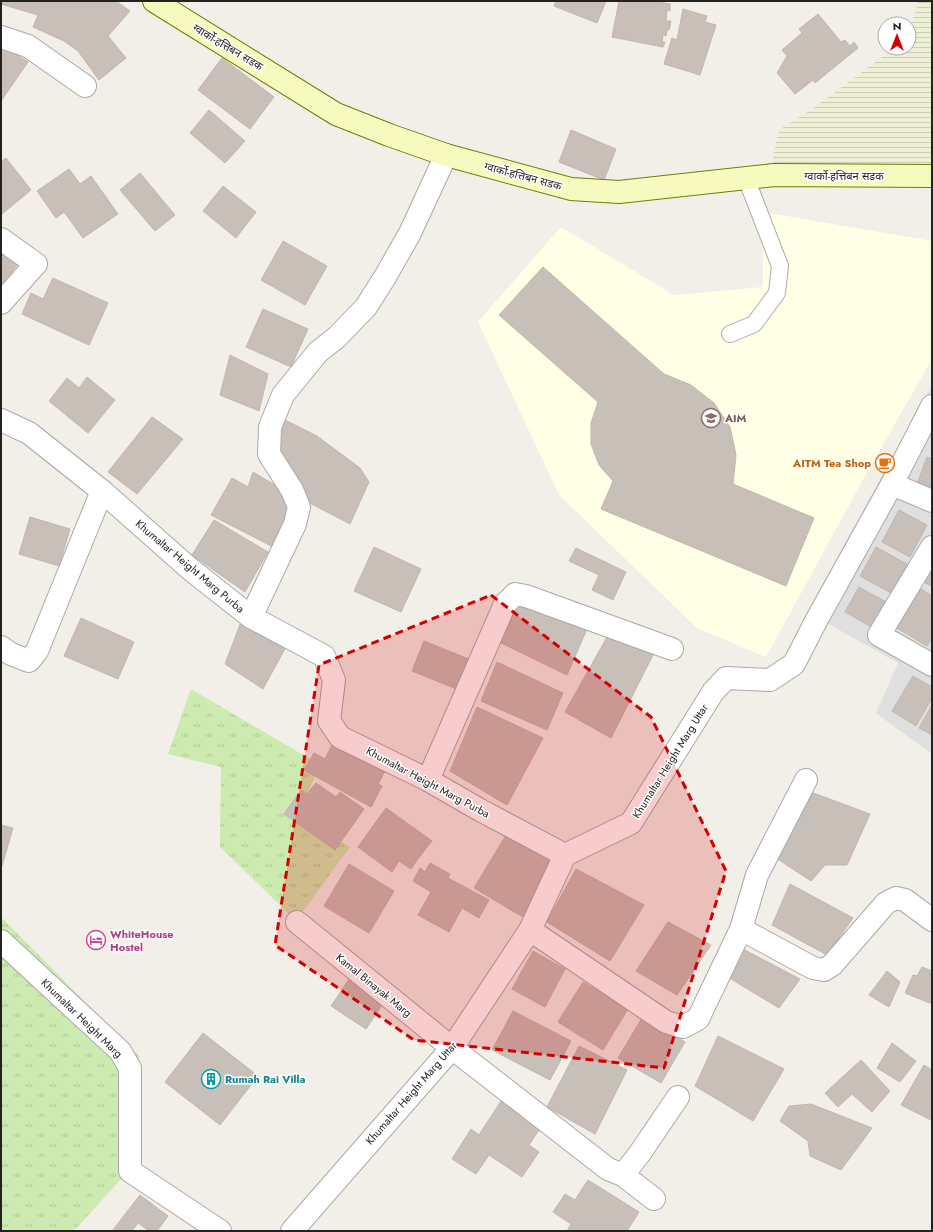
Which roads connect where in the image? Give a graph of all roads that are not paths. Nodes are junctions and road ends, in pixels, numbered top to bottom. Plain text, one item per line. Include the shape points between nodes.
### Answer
1 (154, 1) edge
2 (1, 37) edge
3 (85, 86) dead end
4 (446, 155) junction
5 (932, 176) edge
6 (746, 178) junction
7 (1, 240) edge
8 (1, 303) edge
9 (730, 334) dead end
10 (932, 406) edge
11 (1, 420) edge
12 (892, 484) junction
13 (102, 491) junction
14 (932, 501) edge
15 (932, 547) edge
16 (251, 617) junction
17 (1, 647) edge
18 (672, 649) dead end
19 (932, 665) edge
20 (428, 780) junction
21 (806, 780) dead end
22 (566, 855) junction
23 (932, 920) edge
24 (297, 922) dead end
25 (741, 929) junction
26 (530, 930) junction
27 (1, 941) edge
28 (452, 1048) junction
29 (678, 1097) dead end
30 (623, 1175) junction
31 (654, 1199) dead end
32 (220, 1231) edge
33 (292, 1231) edge

1 - 4 main road, ग्वार्को-हत्तिबन सडक via 336,114
2 - 3 street via 28,46
4 - 6 main road, ग्वार्को-हत्तिबन सडक via 571,189 619,192
4 - 16 street via 410,232 366,307 337,337 318,352 283,396 270,427 269,454 292,490 299,507 295,524
5 - 6 main road, ग्वार्को-हत्तिबन सडक via 774,175
6 - 9 lane via 780,266 777,293 754,324
7 - 8 street via 36,264
10 - 12 street, Khumaltar Height Marg Uttar
11 - 13 street, Khumaltar Height Marg Purba via 29,433
12 - 14 street
12 - 22 street, Khumaltar Height Marg Uttar via 794,664 770,680 726,678 713,692 631,823
13 - 16 street, Khumaltar Height Marg Purba via 190,569
13 - 17 street via 37,651 29,661
15 - 19 street via 879,635
16 - 20 street, Khumaltar Height Marg Purba via 324,656 334,680 329,722 340,737
18 - 20 street via 526,596 514,594 505,604
20 - 22 street, Khumaltar Height Marg Purba
21 - 25 street via 758,875
22 - 26 street, Khumaltar Height Marg Uttar
23 - 25 street via 906,900 896,898 886,903 832,965 824,970 812,968
24 - 28 street, Kamal Binayak Marg
25 - 26 street via 698,1019 683,1027 666,1022
26 - 28 street, Khumaltar Height Marg Uttar
27 - 32 street, Khumaltar Height Marg via 120,1051 130,1068 130,1171
28 - 30 street, Kamal Binayak Marg via 608,1169
28 - 33 street, Khumaltar Height Marg Uttar
29 - 30 street
30 - 31 street, Kamal Binayak Marg

